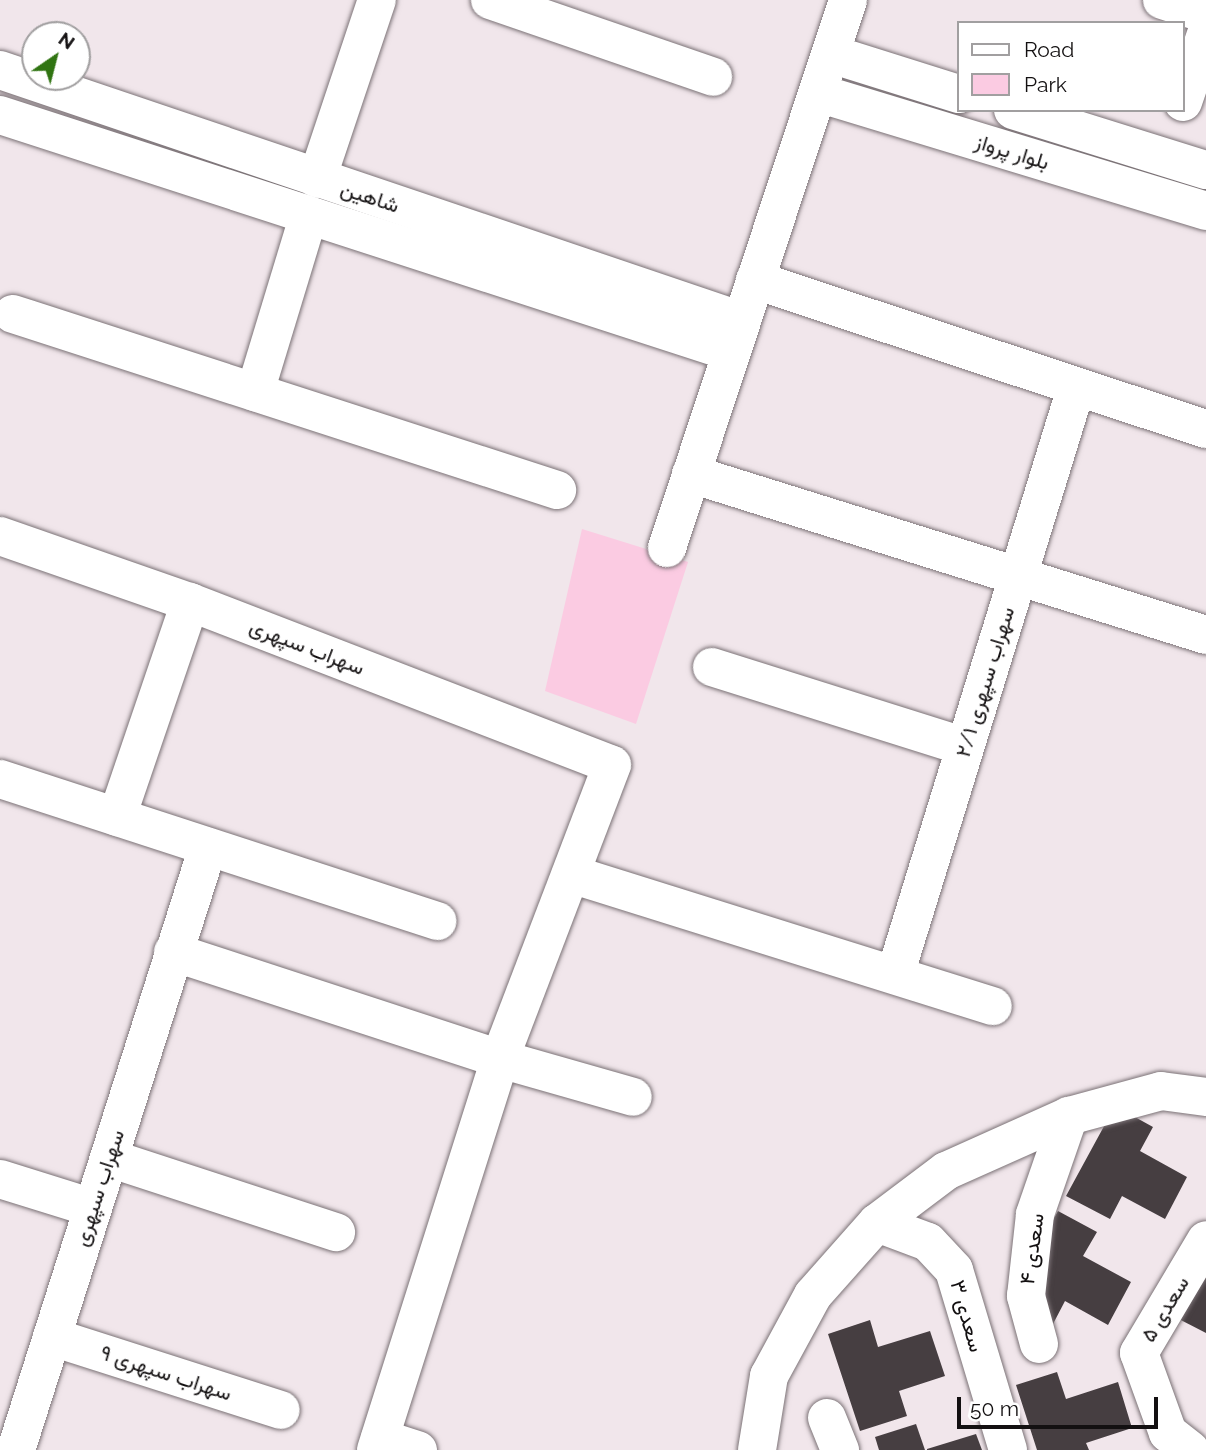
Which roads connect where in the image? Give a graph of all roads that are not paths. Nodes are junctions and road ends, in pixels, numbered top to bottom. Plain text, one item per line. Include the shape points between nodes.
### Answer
1 (377, 0) edge
2 (490, 0) edge
3 (848, 0) edge
4 (1161, 0) edge
5 (1206, 14) edge
6 (1206, 34) edge
7 (831, 54) junction
8 (0, 70) edge
9 (713, 77) dead end
10 (818, 93) junction
11 (958, 94) edge
12 (1185, 96) edge
13 (1019, 112) edge
14 (1179, 112) edge
15 (0, 115) edge
16 (1165, 157) junction
17 (1206, 170) edge
18 (317, 179) junction
19 (1206, 211) edge
20 (308, 218) junction
21 (755, 280) junction
22 (13, 314) dead end
23 (736, 336) junction
24 (1076, 388) junction
25 (255, 393) junction
26 (1206, 429) edge
27 (691, 474) junction
28 (557, 490) dead end
29 (0, 536) edge
30 (667, 548) dead end
31 (1018, 576) junction
32 (190, 602) junction
33 (1206, 635) edge
34 (712, 667) dead end
35 (965, 747) junction
36 (0, 779) edge
37 (117, 817) junction
38 (208, 846) junction
39 (571, 874) junction
40 (438, 921) dead end
41 (173, 952) junction
42 (895, 975) junction
43 (993, 1006) dead end
44 (500, 1059) junction
45 (633, 1097) dead end
46 (1206, 1097) edge
47 (1069, 1116) junction
48 (109, 1158) junction
49 (0, 1179) edge
50 (93, 1208) junction
51 (877, 1223) junction
52 (336, 1232) dead end
53 (1206, 1240) edge
54 (52, 1337) junction
55 (1039, 1344) dead end
56 (281, 1410) dead end
57 (378, 1444) edge
58 (16, 1450) edge
59 (418, 1450) edge
60 (757, 1450) edge
61 (1009, 1450) edge
62 (1190, 1450) edge

1 - 18 street
2 - 9 street
3 - 7 street
4 - 5 street
6 - 12 street
7 - 10 street
7 - 11 street
8 - 18 street, شاهین
10 - 19 street, بلوار پرواز
10 - 21 street
13 - 16 street, بلوار پرواز
14 - 16 street
15 - 20 street, شاهین
16 - 17 street, بلوار پرواز
18 - 23 street, شاهین
20 - 23 street, شاهین
20 - 25 street
21 - 23 street
21 - 24 street
22 - 25 street
23 - 27 street
24 - 26 street
24 - 31 street, سهراب سپهری ۲/۱
25 - 28 street
27 - 30 street
27 - 31 street
29 - 32 street, سهراب سپهری
31 - 33 street
31 - 35 street, سهراب سپهری ۲/۱
32 - 37 street
32 - 39 street, سهراب سپهری via 612,765
34 - 35 street
35 - 42 street, سهراب سپهری ۲/۱
36 - 37 street
37 - 38 street
38 - 40 street
38 - 41 street, سهراب سپهری
39 - 42 street
39 - 44 street
41 - 44 street
41 - 48 street, سهراب سپهری
42 - 43 street
44 - 45 street
44 - 57 street
46 - 47 street via 1161,1091
47 - 51 street via 946,1171
47 - 55 street, سعدی ۴ via 1035,1214 1026,1296
48 - 50 street, سهراب سپهری
48 - 52 street
49 - 50 street
50 - 54 street, سهراب سپهری
51 - 60 street via 813,1295 769,1376
51 - 61 street, سعدی ۳ via 928,1242 954,1270
53 - 62 street, سعدی ۵ via 1139,1353 1168,1433
54 - 56 street, سهراب سپهری ۹
54 - 58 street, سهراب سپهری
57 - 59 street

